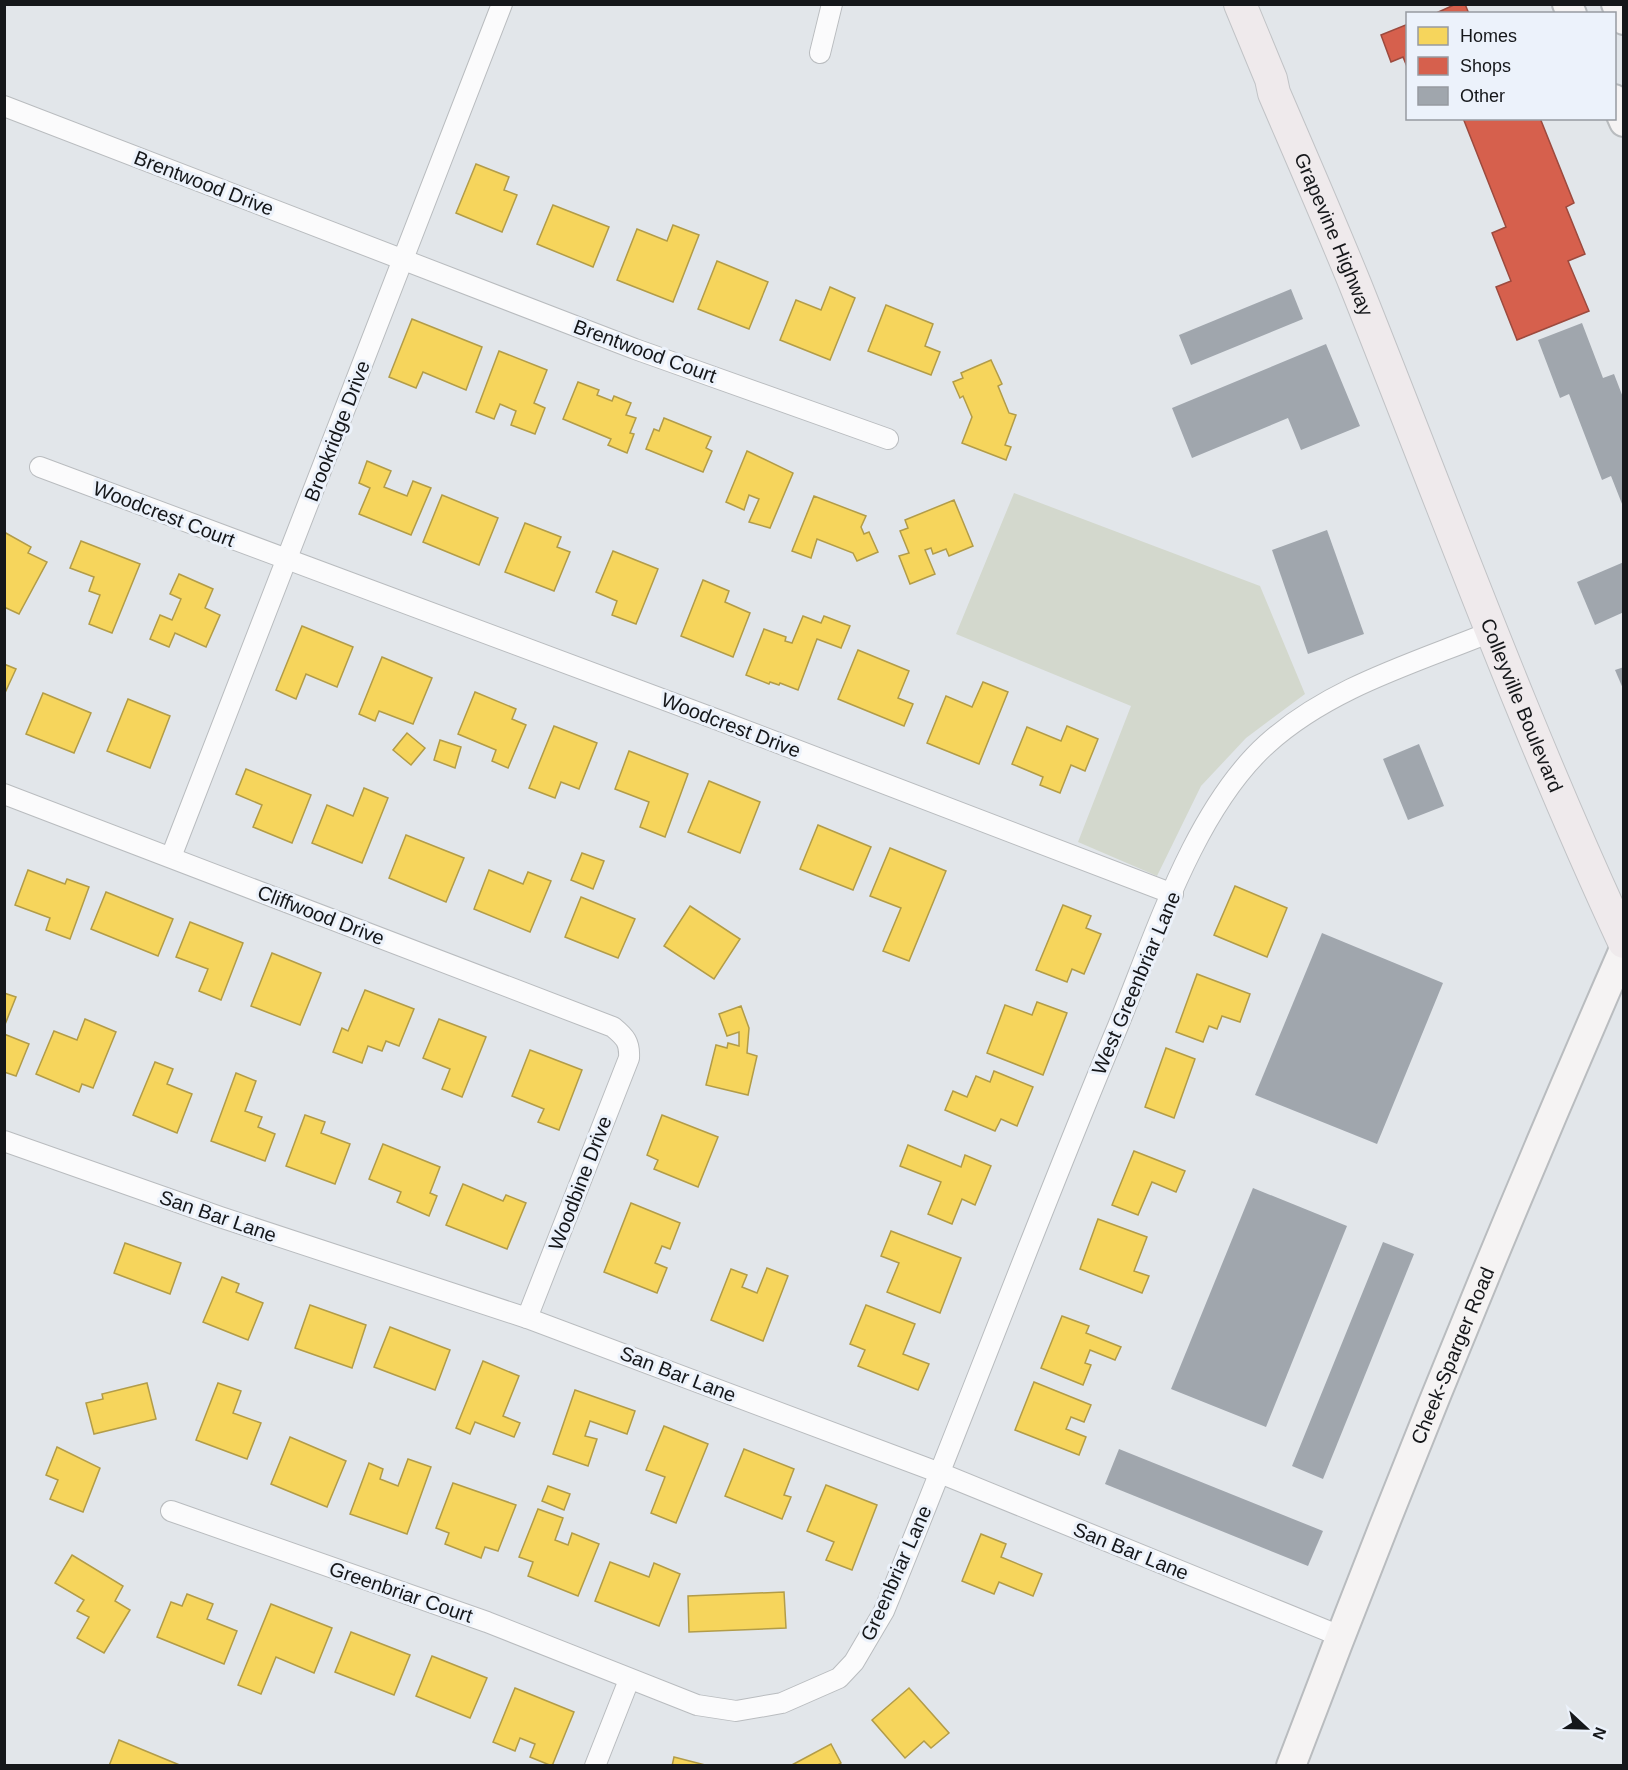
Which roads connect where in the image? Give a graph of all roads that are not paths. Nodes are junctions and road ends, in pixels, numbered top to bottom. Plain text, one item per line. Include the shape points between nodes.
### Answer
1 (502, 4) edge
2 (832, 4) edge
3 (1240, 4) edge
4 (1616, 4) edge
5 (1623, 20) edge
6 (820, 53) dead end
7 (1616, 104) edge
8 (4, 106) edge
9 (1623, 122) edge
10 (403, 260) junction
11 (888, 439) dead end
12 (1426, 466) joint
13 (40, 467) dead end
14 (288, 560) junction
15 (1493, 631) junction
16 (4, 794) edge
17 (171, 857) junction
18 (1173, 894) junction
19 (1623, 942) edge
20 (1623, 949) edge
21 (630, 1047) joint
22 (4, 1141) edge
23 (527, 1318) junction
24 (940, 1473) junction
25 (171, 1511) dead end
26 (1340, 1636) junction
27 (629, 1680) junction
28 (595, 1766) edge
29 (1291, 1766) edge

1 - 10 street, Brookridge Drive
2 - 6 street
3 - 12 main road, Grapevine Highway
4 - 5 main road
7 - 9 main road
8 - 10 street, Brentwood Drive
10 - 11 street, Brentwood Court
10 - 14 street, Brookridge Drive
12 - 15 main road, Colleyville Boulevard
13 - 14 street, Woodcrest Court
14 - 17 street, Brookridge Drive
14 - 18 street, Woodcrest Drive
15 - 18 street, West Greenbriar Lane via 1352,688 1307,713 1266,745 1224,791
15 - 19 main road, Colleyville Boulevard via 1590,871
16 - 17 street, Cliffwood Drive
17 - 21 street, Cliffwood Drive via 613,1027
18 - 24 street, West Greenbriar Lane via 1073,1134
20 - 26 main road, Cheek-Sparger Road via 1525,1177
21 - 23 street, Woodbine Drive
22 - 23 street, San Bar Lane
23 - 24 street, San Bar Lane
24 - 26 street, San Bar Lane
24 - 27 street, Greenbriar Lane via 884,1611 855,1662 839,1678 782,1703 736,1711 697,1705
25 - 27 street, Greenbriar Court via 487,1622
26 - 29 main road, Cheek-Sparger Road
27 - 28 street

